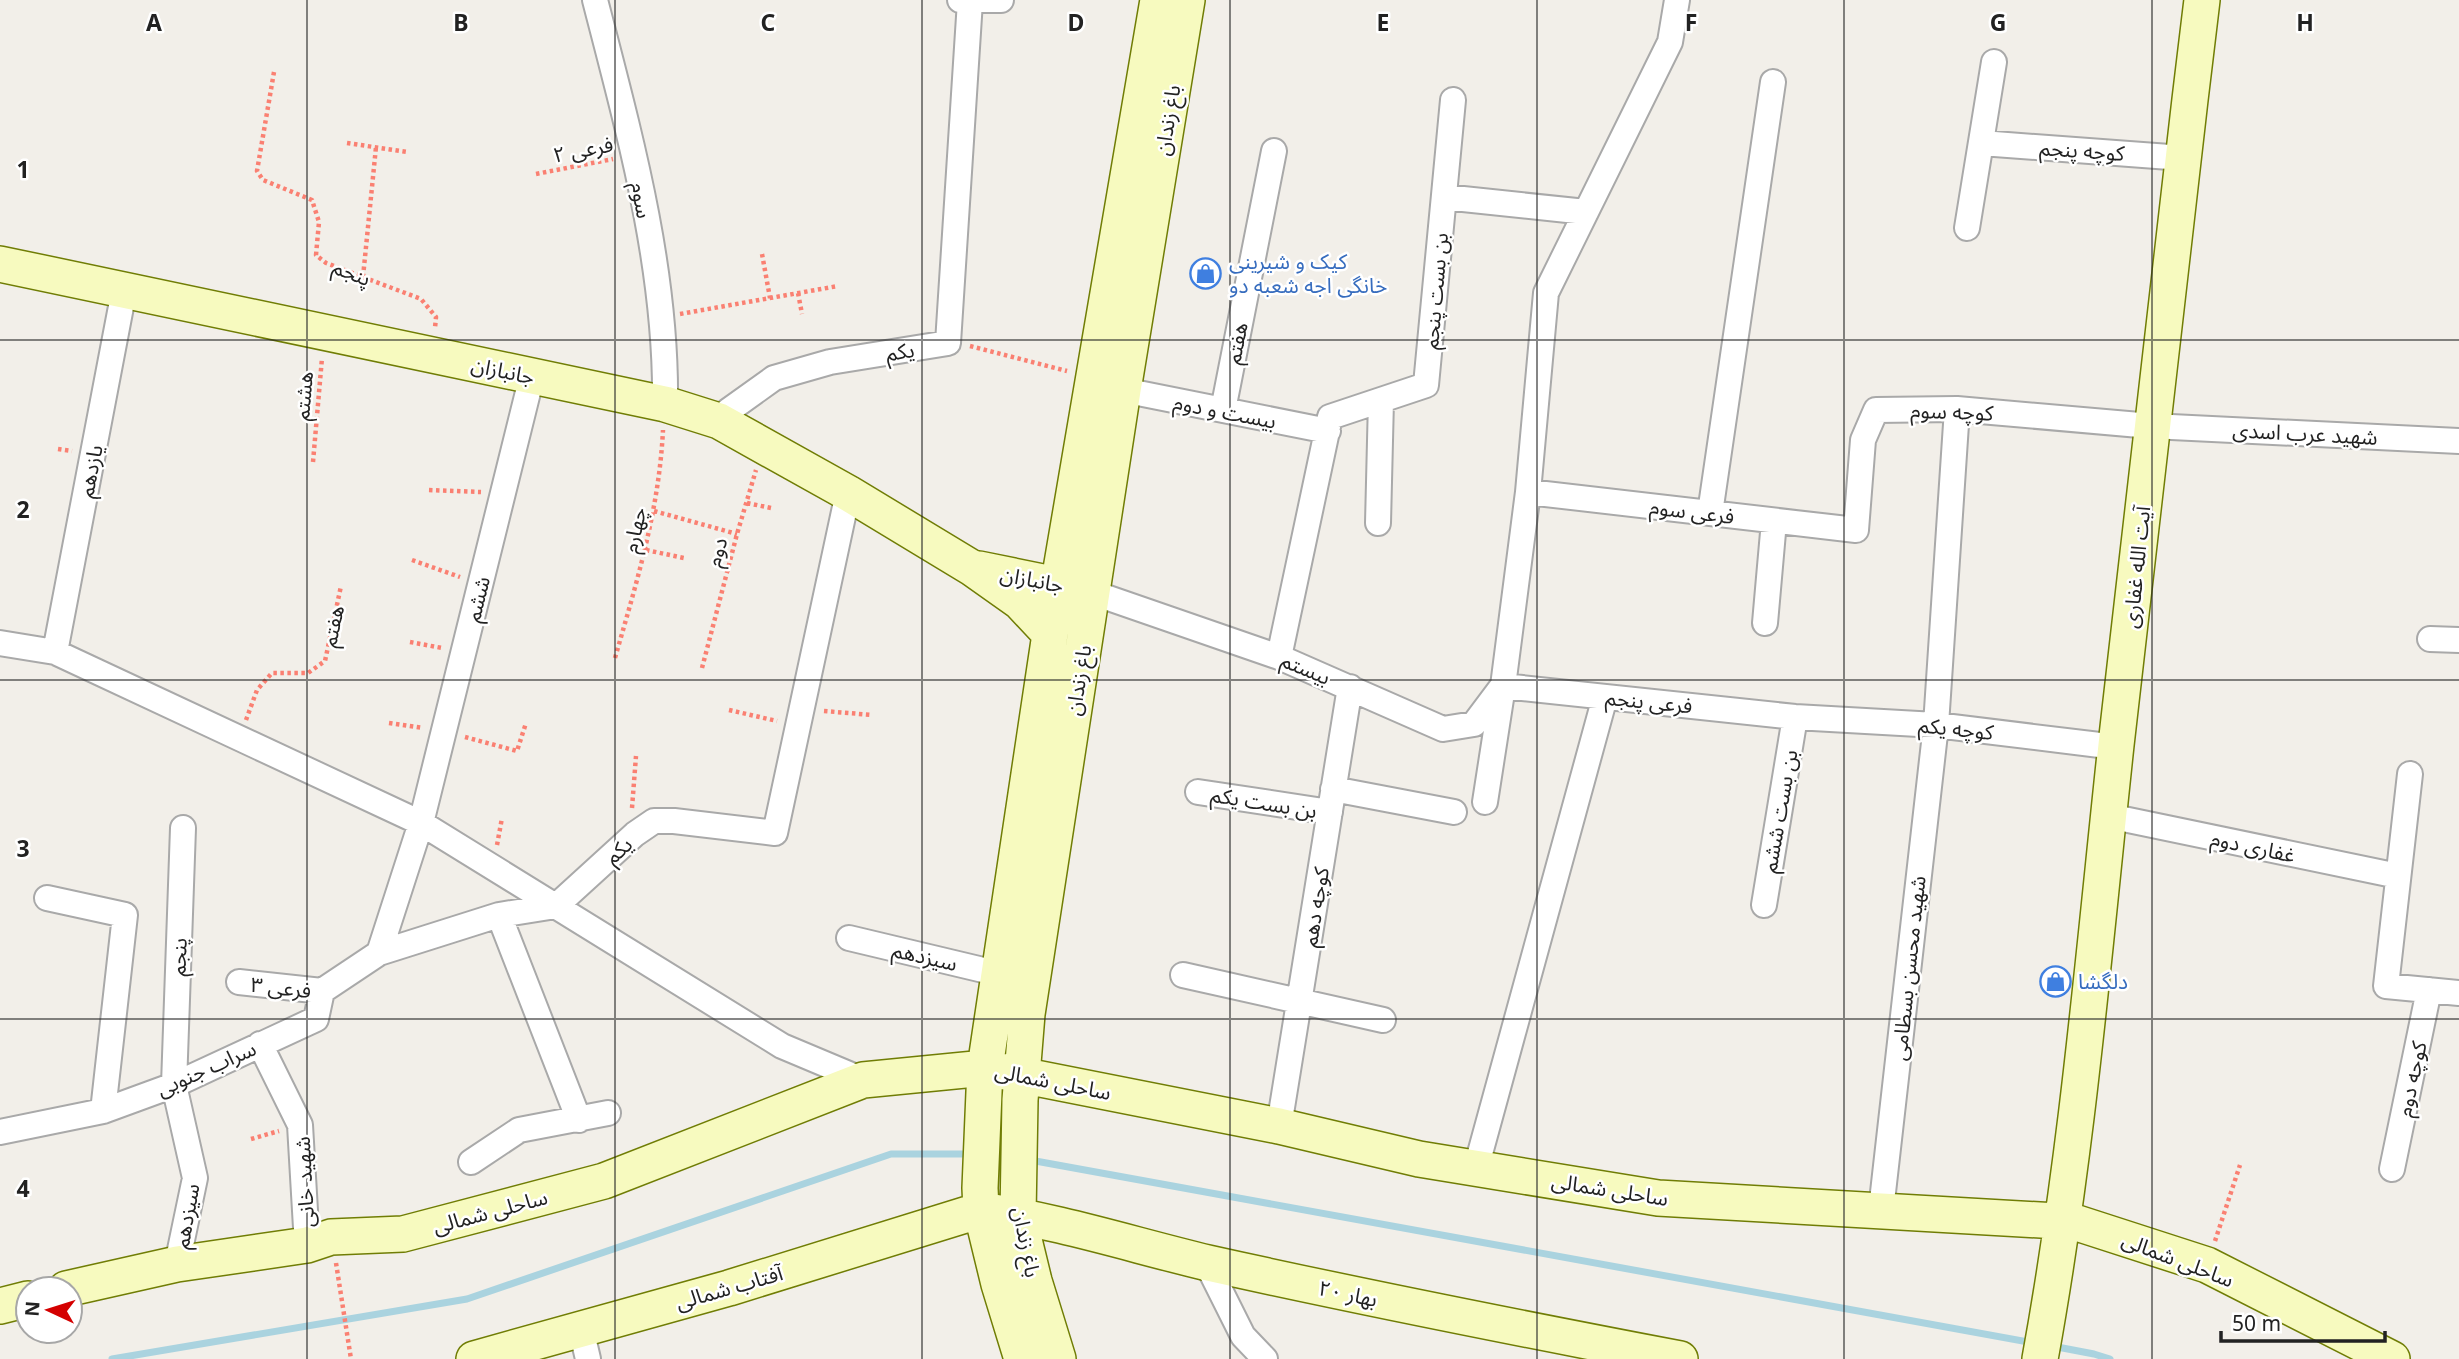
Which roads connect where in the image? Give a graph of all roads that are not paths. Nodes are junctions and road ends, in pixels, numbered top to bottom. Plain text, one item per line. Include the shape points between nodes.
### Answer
1 (595, 0) edge
2 (960, 0) edge
3 (1001, 0) edge
4 (1158, 0) edge
5 (1187, 0) edge
6 (1677, 0) edge
7 (2202, 0) edge
8 (970, 1) edge
9 (1994, 62) dead end
10 (1773, 82) dead end
11 (1453, 100) dead end
12 (1981, 143) junction
13 (1274, 151) dead end
14 (2183, 158) junction
15 (1444, 197) junction
16 (1586, 212) junction
17 (1967, 228) dead end
18 (0, 264) edge
19 (124, 291) junction
20 (532, 376) junction
21 (1109, 384) junction
22 (1381, 400) junction
23 (665, 404) junction
24 (1957, 409) junction
25 (1223, 410) junction
26 (719, 421) junction
27 (2151, 426) junction
28 (1328, 431) junction
29 (2459, 441) edge
30 (1528, 492) junction
31 (848, 493) junction
32 (1710, 513) junction
33 (1774, 521) junction
34 (1378, 523) dead end
35 (1856, 530) joint
36 (972, 568) junction
37 (1075, 588) junction
38 (1765, 623) dead end
39 (1050, 634) junction
40 (2430, 639) dead end
41 (2459, 640) edge
42 (0, 643) edge
43 (55, 652) junction
44 (1279, 657) junction
45 (1503, 685) junction
46 (1350, 687) junction
47 (1605, 696) junction
48 (1795, 717) junction
49 (1936, 725) junction
50 (2116, 747) junction
51 (2410, 774) dead end
52 (1198, 792) dead end
53 (1331, 801) junction
54 (1485, 802) dead end
55 (1454, 813) dead end
56 (2109, 817) junction
57 (421, 822) junction
58 (183, 828) dead end
59 (2398, 876) junction
60 (47, 898) dead end
61 (1764, 905) dead end
62 (556, 906) junction
63 (499, 915) junction
64 (849, 938) dead end
65 (379, 953) junction
66 (1000, 974) junction
67 (1182, 975) dead end
68 (239, 982) dead end
69 (2429, 990) junction
70 (322, 991) junction
71 (2459, 993) edge
72 (1300, 1001) junction
73 (1383, 1020) dead end
74 (260, 1044) junction
75 (863, 1080) junction
76 (984, 1083) junction
77 (174, 1086) junction
78 (1021, 1087) junction
79 (103, 1111) junction
80 (608, 1113) dead end
81 (579, 1120) junction
82 (1279, 1126) junction
83 (0, 1132) edge
84 (471, 1162) dead end
85 (1476, 1168) junction
86 (2392, 1169) dead end
87 (981, 1199) junction
88 (1018, 1203) junction
89 (1881, 1210) junction
90 (2068, 1221) junction
91 (307, 1245) junction
92 (1206, 1262) junction
93 (177, 1264) junction
94 (2064, 1282) junction
95 (84, 1285) edge
96 (585, 1344) edge
97 (474, 1359) edge
98 (1022, 1359) edge
99 (1058, 1359) edge
100 (1265, 1359) edge
101 (1680, 1359) edge
102 (2040, 1359) edge
103 (2063, 1359) edge
104 (2392, 1359) edge

1 - 23 street, سوم via 635,155 662,318
2 - 8 street
3 - 8 street
4 - 21 street, باغ زندان
5 - 21 street, باغ زندان
6 - 16 street via 1670,42
7 - 14 street, آیت الله غفاری
8 - 26 street, یکم via 948,343 830,362 774,378
9 - 12 street
10 - 32 street
11 - 15 street, بن بست پنجم
12 - 14 street, کوچه پنجم
12 - 17 street
13 - 25 street, هفتم
14 - 27 street, آیت الله غفاری
15 - 16 street
15 - 22 street, بن بست پنجم via 1426,385
16 - 30 street via 1546,293
18 - 19 street, جانبازان
19 - 20 street, جانبازان
19 - 43 street, یازدهم
20 - 23 street, جانبازان
20 - 57 street, ششم
21 - 25 street, بیست و دوم
21 - 37 street, باغ زندان
22 - 28 street via 1331,417
22 - 34 street
23 - 26 street, جانبازان
24 - 27 street, کوچه سوم
24 - 35 street, کوچه سوم via 1876,410 1863,440
24 - 49 street, شهید محسن بسطامی
25 - 28 street, بیست و دوم
26 - 31 street, جانبازان
27 - 29 street, شهید عرب اسدی
27 - 50 street, آیت الله غفاری
28 - 44 street
30 - 32 street, فرعی سوم
30 - 45 street
31 - 36 street, جانبازان
31 - 62 street, یکم via 775,833 654,821
32 - 33 street, فرعی سوم
33 - 35 street, فرعی سوم
33 - 38 street
36 - 37 street, جانبازان
36 - 39 street, جانبازان via 1020,602
37 - 39 street, باغ زندان
37 - 44 street, بیستم
37 - 78 street, باغ زندان
39 - 66 street, باغ زندان
40 - 41 street
42 - 43 street
43 - 57 street
44 - 46 street, بیستم
45 - 46 street, بیستم via 1474,724 1443,729
45 - 47 street, فرعی پنجم
45 - 54 street
46 - 53 street, کوچه دهم
47 - 48 street, فرعی پنجم
47 - 85 street
48 - 49 street, کوچه یکم
48 - 61 street, بن بست ششم
49 - 50 street, کوچه یکم
49 - 89 street, شهید محسن بسطامی
50 - 56 street, آیت الله غفاری
51 - 59 street
52 - 53 street, بن بست یکم
53 - 55 street, بن بست یکم
53 - 72 street, کوچه دهم
56 - 59 street, غفاری دوم
56 - 90 street, آیت الله غفاری
57 - 62 street
57 - 65 street
58 - 77 street, پنجم
59 - 69 street via 2386,986
60 - 79 street via 125,915
62 - 63 street
62 - 75 street via 782,1046
63 - 65 street
63 - 81 street
64 - 66 street, سیزدهم
65 - 70 street
66 - 76 street, باغ زندان
67 - 72 street
68 - 70 street, فرعی ۳
69 - 71 street
69 - 86 street, کوچه دوم
70 - 74 street, سراب جنوبی via 316,1019
72 - 73 street
72 - 82 street, کوچه دهم
74 - 77 street, سراب جنوبی
74 - 91 street, شهید خانی via 300,1125
75 - 76 street, ساحلی شمالی
75 - 91 street, ساحلی شمالی via 604,1181 403,1234 331,1237
76 - 78 street, ساحلی شمالی
76 - 87 street, باغ زندان
77 - 79 street, سراب جنوبی
77 - 93 street, سیزدهم via 195,1178
78 - 82 street, ساحلی شمالی
78 - 88 street, باغ زندان
79 - 83 street, سراب جنوبی
80 - 81 street
81 - 84 street via 519,1130
82 - 85 street, ساحلی شمالی
85 - 89 street, ساحلی شمالی via 1658,1198
87 - 88 street, بهار ۲۰
87 - 96 street, آفتاب شمالی
87 - 98 street, باغ زندان via 999,1284
88 - 92 street, بهار ۲۰
88 - 99 street, باغ زندان via 1034,1281
89 - 90 street, ساحلی شمالی
90 - 94 street, آیت الله غفاری
90 - 104 street, ساحلی شمالی via 2207,1265
91 - 93 street, ساحلی شمالی
92 - 100 street via 1243,1336
92 - 101 street, بهار ۲۰ via 1457,1317
93 - 95 street, ساحلی شمالی
94 - 102 street
94 - 103 street
96 - 97 street, آفتاب شمالی

